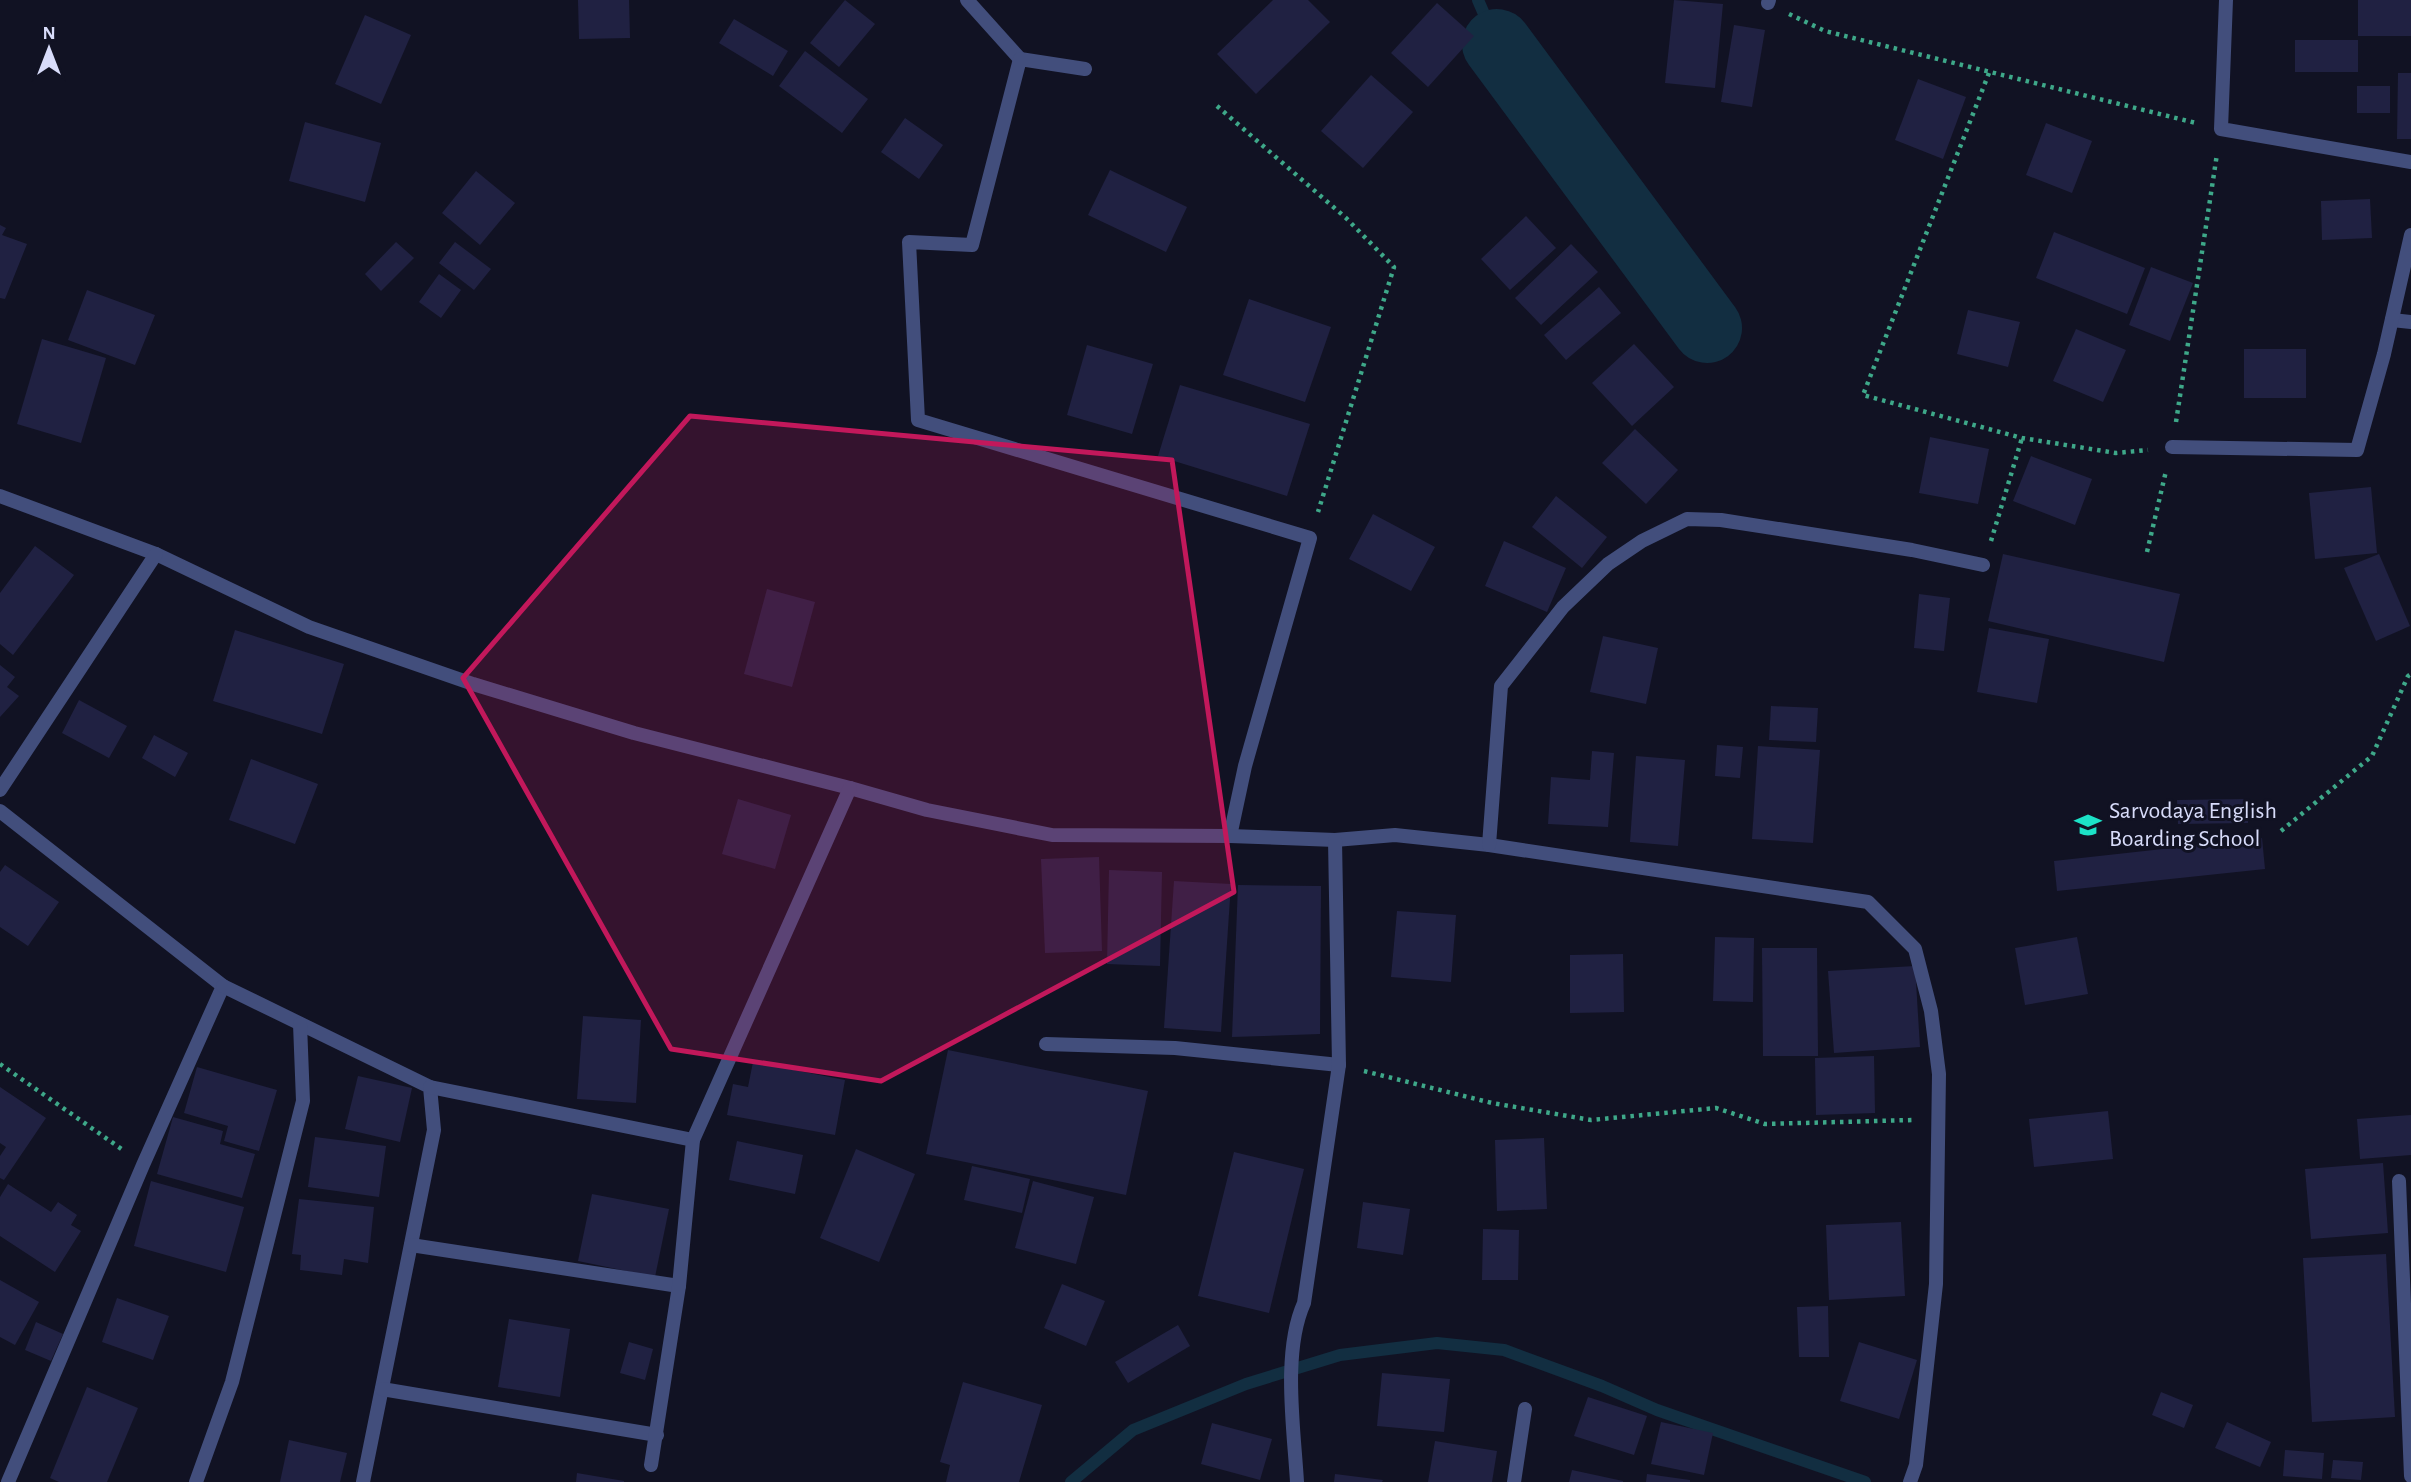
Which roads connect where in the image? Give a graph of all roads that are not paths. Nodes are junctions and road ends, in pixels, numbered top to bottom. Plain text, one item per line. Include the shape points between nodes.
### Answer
1 (967, 0) edge
2 (2227, 0) edge
3 (1020, 59) junction
4 (1085, 69) dead end
5 (2411, 162) edge
6 (2411, 235) edge
7 (2392, 320) junction
8 (2411, 322) edge
9 (2172, 447) road end
10 (0, 496) edge
11 (156, 554) junction
12 (1983, 565) road end
13 (850, 788) junction
14 (0, 790) edge
15 (0, 811) edge
16 (1230, 836) junction
17 (1335, 840) junction
18 (1489, 845) junction
19 (223, 986) junction
20 (300, 1024) junction
21 (1046, 1044) dead end
22 (1339, 1065) junction
23 (430, 1087) junction
24 (693, 1140) junction
25 (2399, 1181) dead end
26 (411, 1245) junction
27 (679, 1286) junction
28 (382, 1389) junction
29 (1525, 1409) dead end
30 (657, 1435) junction
31 (651, 1465) dead end
32 (2411, 1476) edge
33 (8, 1482) edge
34 (196, 1482) edge
35 (363, 1482) edge
36 (1297, 1482) edge
37 (1514, 1482) edge
38 (1910, 1482) edge

1 - 3 street
2 - 5 street via 2221,129
3 - 4 street
3 - 16 street via 972,245 909,242 918,420 1310,538 1245,766
6 - 7 street
7 - 8 street
7 - 9 street via 2357,450
10 - 11 street
11 - 13 street via 309,627 473,684 634,733
11 - 14 street
12 - 18 street via 1721,520 1687,519 1642,541 1608,564 1563,607 1501,686
13 - 16 street via 928,810 1052,835
13 - 24 street
15 - 19 street
16 - 17 street
17 - 18 street via 1395,835
17 - 22 street
18 - 38 street via 1868,902 1915,949 1931,1011 1939,1074 1936,1284 1916,1465
19 - 20 street
19 - 33 street
20 - 23 street
20 - 34 street via 303,1101 232,1382
21 - 22 street via 1175,1048
22 - 36 street via 1304,1303 1296,1321 1291,1384
23 - 24 street
23 - 26 street via 434,1130
24 - 27 street
25 - 32 street
26 - 27 street
26 - 28 street
27 - 30 street
28 - 30 street
28 - 35 street
29 - 37 street
30 - 31 street

